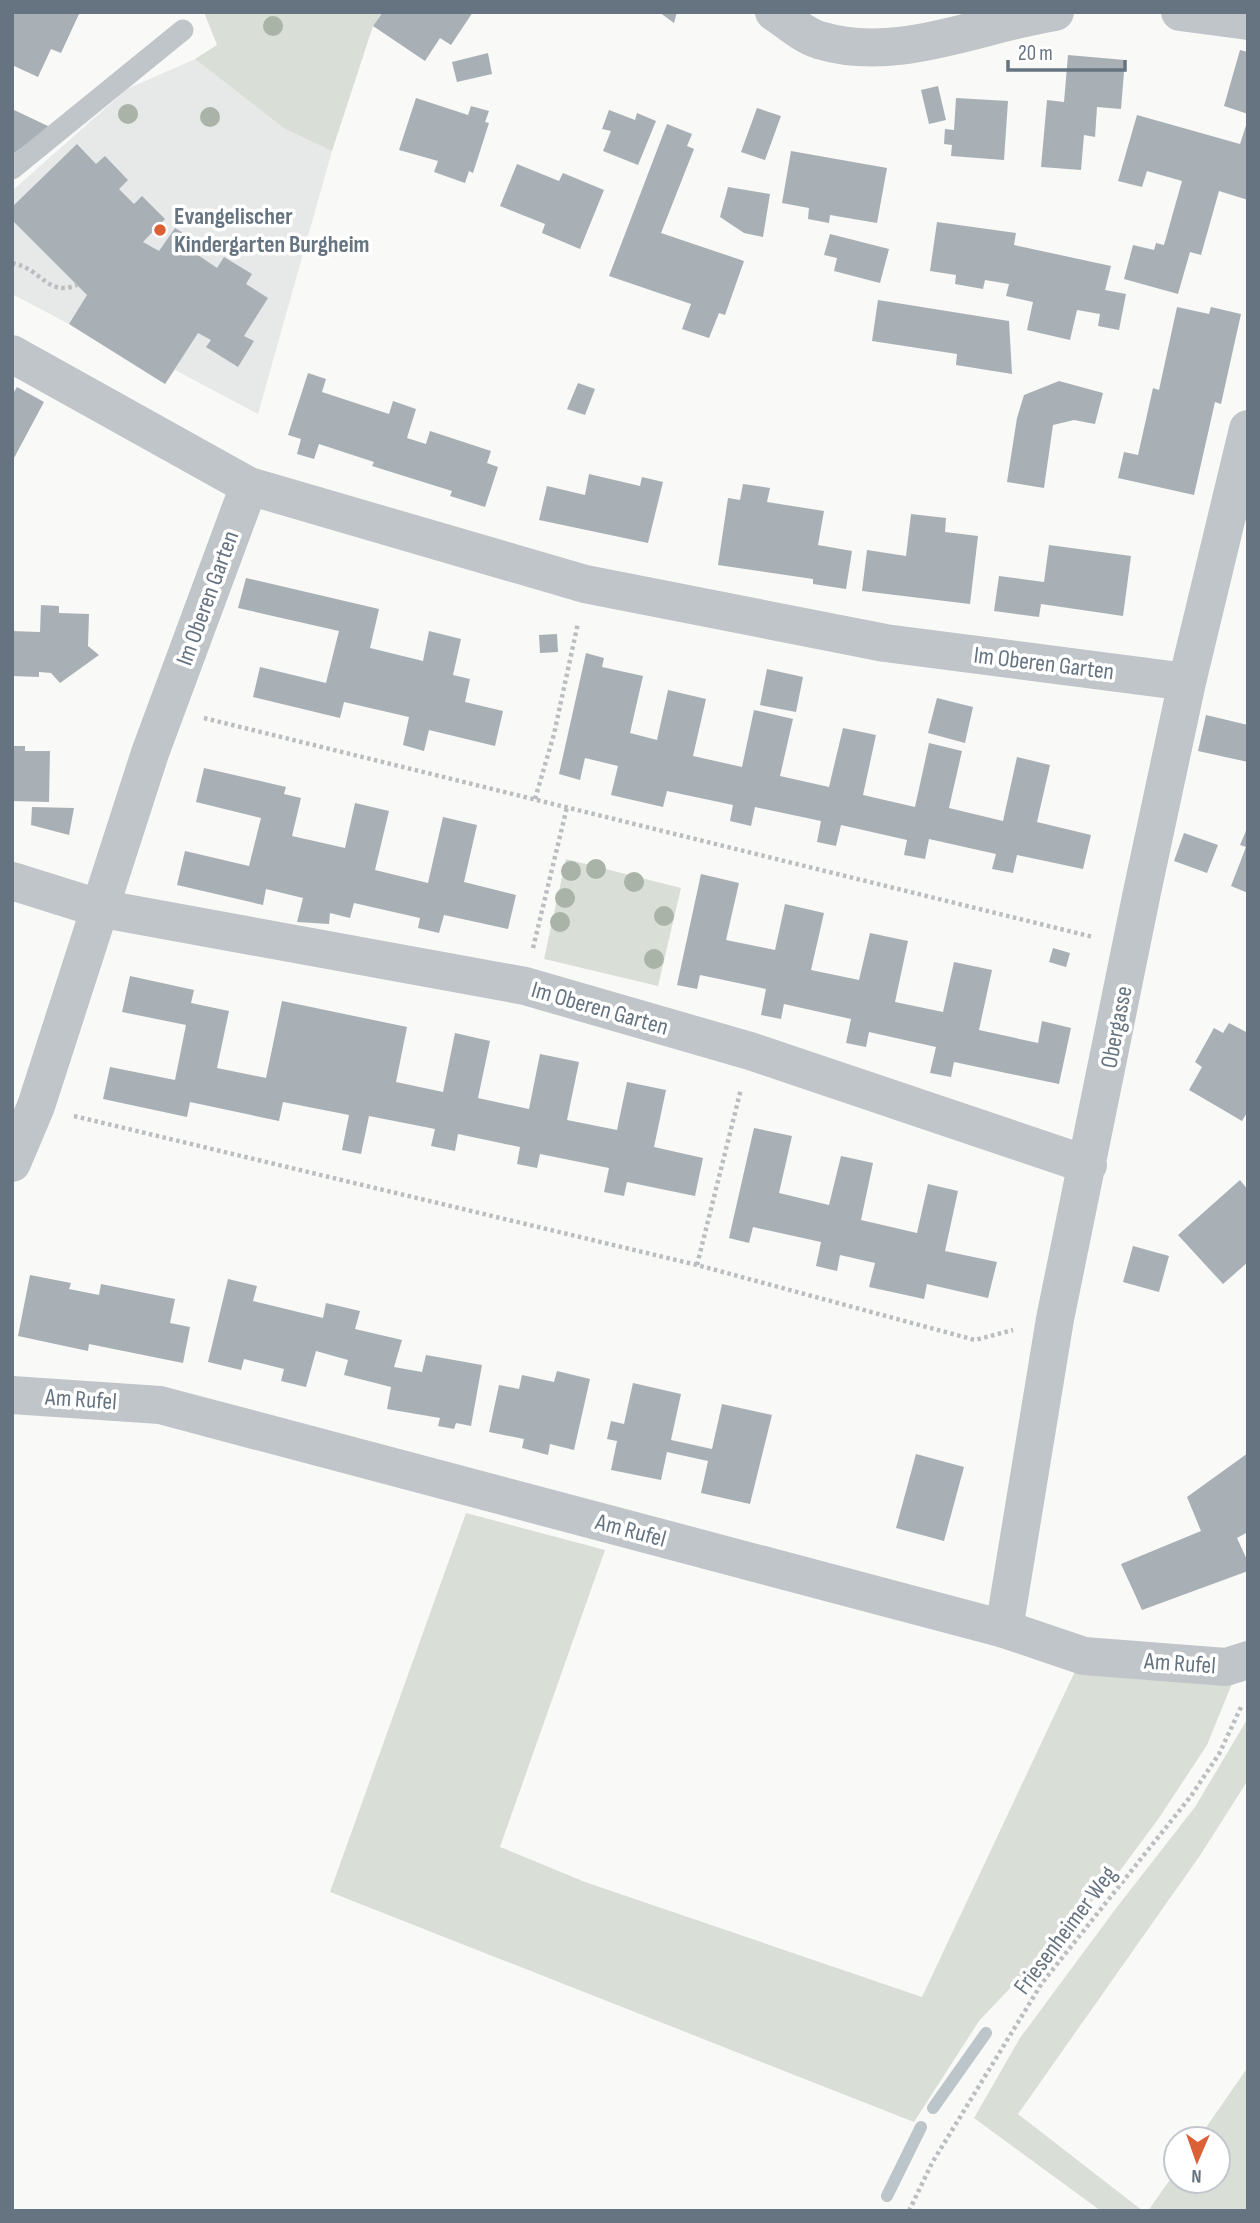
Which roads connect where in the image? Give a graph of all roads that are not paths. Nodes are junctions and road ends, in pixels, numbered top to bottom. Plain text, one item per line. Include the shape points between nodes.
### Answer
1 (774, 12) edge
2 (1055, 12) edge
3 (1180, 12) edge
4 (1248, 21) edge
5 (183, 30) dead end
6 (12, 169) edge
7 (12, 354) edge
8 (1248, 429) edge
9 (249, 486) junction
10 (1241, 493) edge
11 (1187, 682) junction
12 (12, 881) edge
13 (98, 908) junction
14 (12, 1163) edge
15 (1088, 1165) junction
16 (12, 1395) edge
17 (1003, 1629) junction
18 (1248, 1660) edge

1 - 2 street via 817,40 892,49
3 - 4 street
5 - 6 lane
7 - 9 street, Im Oberen Garten
8 - 10 street, Obergasse
9 - 11 street, Im Oberen Garten via 584,584 885,643
9 - 13 street, Im Oberen Garten
10 - 11 street, Obergasse
11 - 15 street, Obergasse
12 - 13 street, Im Oberen Garten
13 - 14 street, Im Oberen Garten via 36,1106
13 - 15 street, Im Oberen Garten via 525,986 750,1051
15 - 17 street, Obergasse via 1055,1319
16 - 17 street, Am Rufel via 160,1405
17 - 18 street, Am Rufel via 1084,1656 1226,1667

